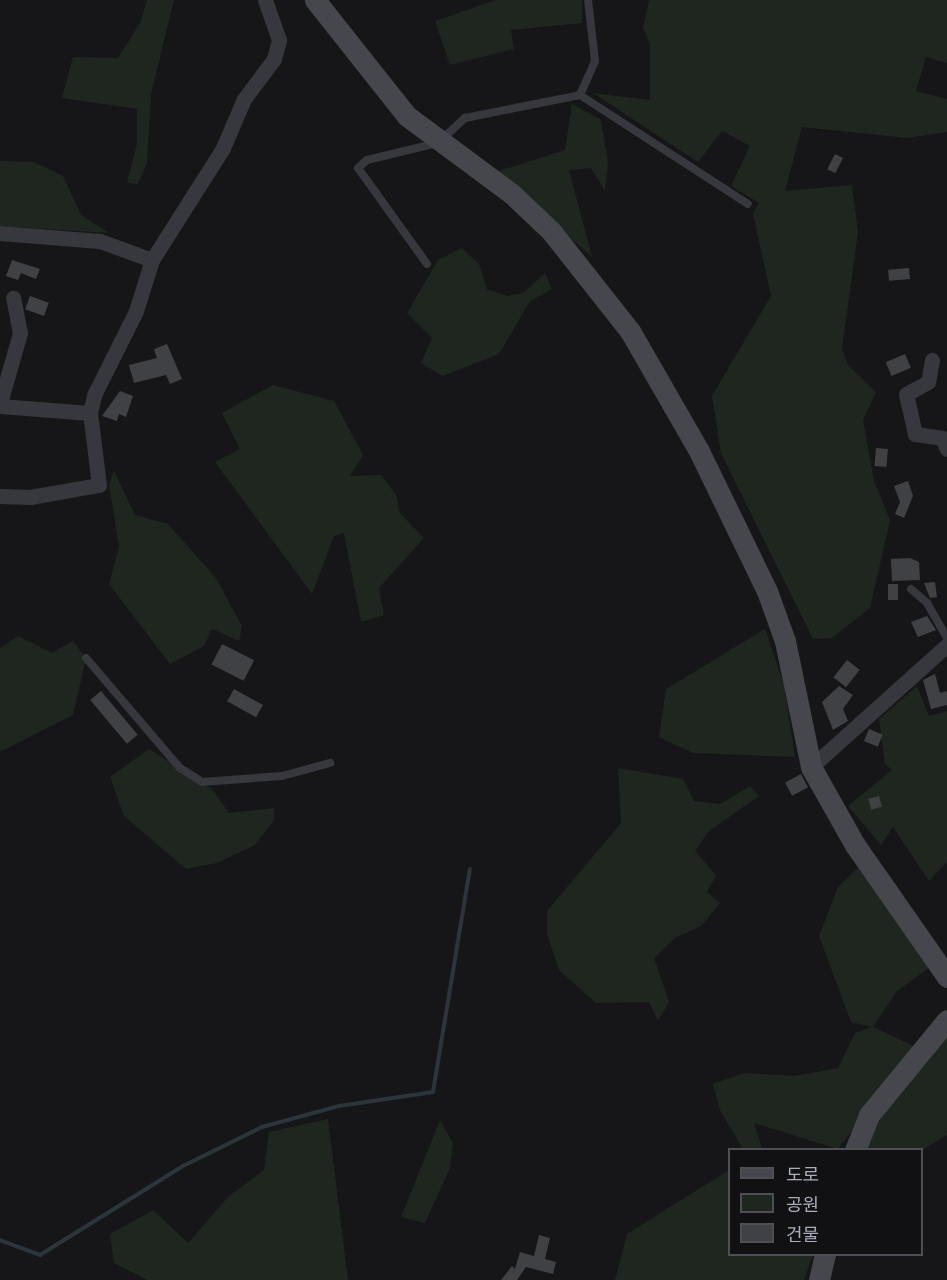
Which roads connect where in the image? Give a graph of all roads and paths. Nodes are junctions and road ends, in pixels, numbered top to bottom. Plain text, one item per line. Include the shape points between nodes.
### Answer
1 (265, 0) edge
2 (315, 0) edge
3 (588, 0) edge
4 (580, 95) junction
5 (438, 143) junction
6 (748, 204) dead end
7 (0, 233) edge
8 (152, 260) junction
9 (427, 264) dead end
10 (13, 298) dead end
11 (932, 360) dead end
12 (0, 405) edge
13 (90, 413) junction
14 (947, 449) edge
15 (0, 496) edge
16 (910, 589) dead end
17 (947, 637) edge
18 (947, 645) edge
19 (86, 658) dead end
20 (330, 763) dead end
21 (811, 767) junction
22 (947, 977) edge
23 (947, 1020) edge
24 (855, 1148) edge
25 (825, 1256) edge
26 (819, 1280) edge

1 - 8 street via 279,40 274,59 244,99 223,148
2 - 5 street via 384,92
3 - 4 lane via 595,62
4 - 5 lane via 465,118
4 - 6 lane
5 - 9 lane via 367,160 357,168
5 - 21 street via 512,194 551,231 630,331 699,451 767,591 785,641
7 - 8 street via 100,241
8 - 13 street
10 - 12 street via 20,333
11 - 14 street via 928,382 906,394 915,434 942,438
12 - 13 street
13 - 15 street via 99,485 51,495
16 - 17 lane via 927,603
18 - 21 street
19 - 20 lane via 180,768 202,782 282,776
21 - 22 street via 855,844
23 - 24 street via 869,1115
25 - 26 street

